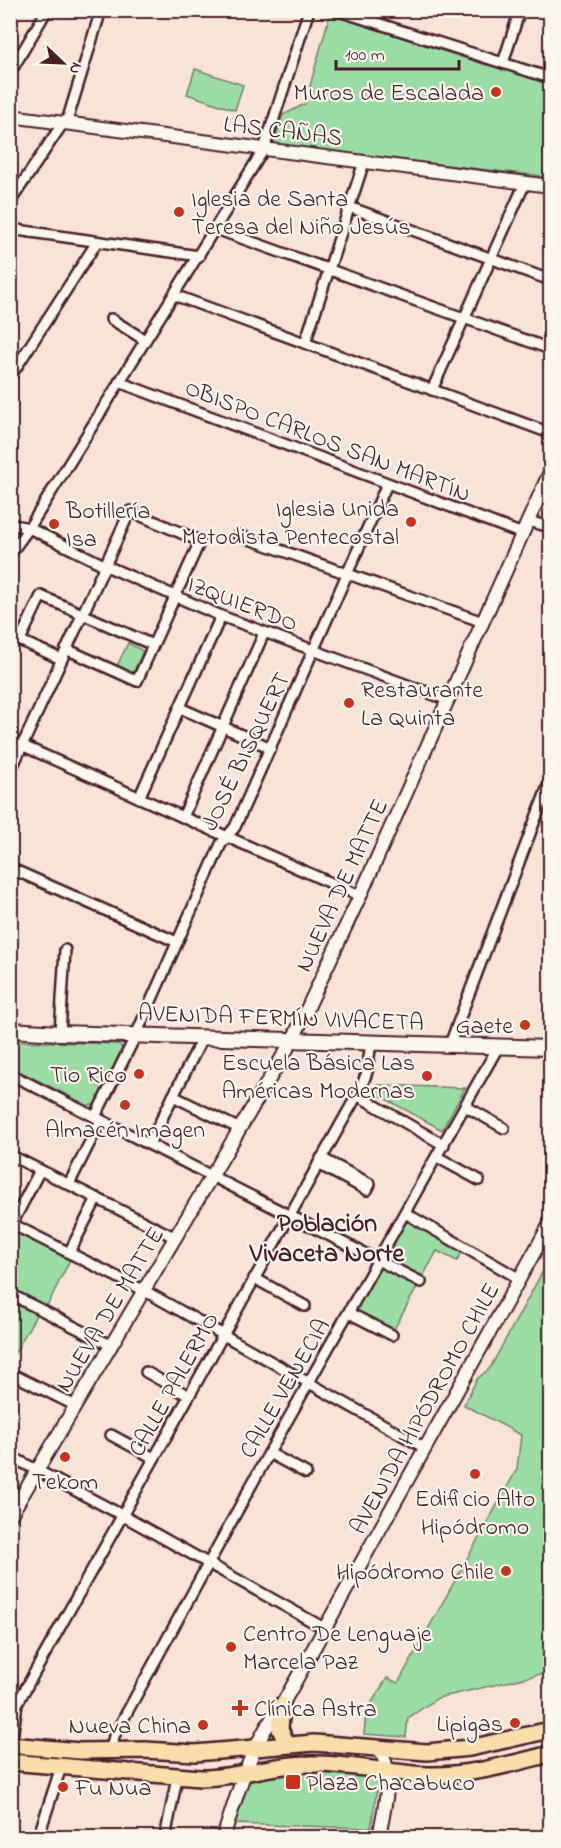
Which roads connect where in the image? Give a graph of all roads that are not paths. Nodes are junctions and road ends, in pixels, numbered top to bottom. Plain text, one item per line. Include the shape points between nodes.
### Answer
1 (47, 10) edge
2 (101, 10) edge
3 (309, 10) edge
4 (336, 10) edge
5 (520, 10) edge
6 (503, 63) junction
7 (10, 73) edge
8 (550, 78) edge
9 (10, 116) edge
10 (64, 123) junction
11 (264, 149) junction
12 (364, 162) junction
13 (525, 183) junction
14 (550, 186) edge
15 (10, 202) edge
16 (350, 207) junction
17 (10, 229) edge
18 (216, 229) junction
19 (97, 242) junction
20 (199, 256) junction
21 (492, 258) junction
22 (329, 270) junction
23 (550, 280) edge
24 (174, 295) junction
25 (465, 318) junction
26 (111, 319) dead end
27 (145, 340) junction
28 (305, 343) junction
29 (550, 349) edge
30 (10, 376) edge
31 (119, 382) junction
32 (432, 390) junction
33 (550, 433) edge
34 (550, 472) edge
35 (387, 484) junction
36 (528, 521) junction
37 (10, 524) edge
38 (550, 527) edge
39 (29, 528) junction
40 (523, 534) junction
41 (238, 535) dead end
42 (10, 554) edge
43 (104, 565) junction
44 (348, 574) junction
45 (175, 597) junction
46 (82, 614) junction
47 (220, 616) junction
48 (483, 622) junction
49 (264, 633) junction
50 (10, 636) edge
51 (20, 640) junction
52 (153, 645) junction
53 (66, 649) junction
54 (314, 651) junction
55 (61, 659) junction
56 (448, 700) junction
57 (180, 708) junction
58 (222, 727) junction
59 (10, 740) edge
60 (22, 745) junction
61 (272, 748) junction
62 (10, 772) edge
63 (550, 782) edge
64 (140, 798) junction
65 (183, 817) junction
66 (227, 837) junction
67 (10, 868) edge
68 (360, 896) junction
69 (177, 942) junction
70 (65, 950) dead end
71 (10, 1030) edge
72 (60, 1033) junction
73 (136, 1035) junction
74 (202, 1037) junction
75 (292, 1040) junction
76 (371, 1042) junction
77 (450, 1044) junction
78 (498, 1047) junction
79 (550, 1048) edge
80 (10, 1074) edge
81 (357, 1095) junction
82 (173, 1096) junction
83 (465, 1106) junction
84 (98, 1119) junction
85 (504, 1128) dead end
86 (240, 1129) junction
87 (149, 1144) junction
88 (444, 1145) junction
89 (10, 1155) edge
90 (437, 1157) junction
91 (320, 1161) junction
92 (40, 1170) junction
93 (346, 1175) dead end
94 (212, 1176) junction
95 (479, 1180) dead end
96 (69, 1184) junction
97 (97, 1198) junction
98 (405, 1213) junction
99 (289, 1215) junction
100 (11, 1224) edge
101 (550, 1224) edge
102 (176, 1238) junction
103 (69, 1253) junction
104 (379, 1259) junction
105 (254, 1278) junction
106 (520, 1279) junction
107 (421, 1282) dead end
108 (145, 1291) junction
109 (10, 1294) edge
110 (305, 1306) dead end
111 (349, 1313) junction
112 (222, 1334) junction
113 (392, 1335) dead end
114 (112, 1346) junction
115 (146, 1372) dead end
116 (10, 1373) edge
117 (309, 1383) junction
118 (189, 1396) junction
119 (76, 1406) junction
120 (111, 1435) dead end
121 (425, 1448) junction
122 (269, 1453) junction
123 (10, 1456) edge
124 (154, 1458) junction
125 (38, 1470) junction
126 (306, 1473) dead end
127 (122, 1515) junction
128 (10, 1516) edge
129 (208, 1563) junction
130 (324, 1628) junction
131 (282, 1705) junction
132 (550, 1730) edge
133 (287, 1744) junction
134 (11, 1745) edge
135 (256, 1748) junction
136 (379, 1749) junction
137 (110, 1752) junction
138 (550, 1754) edge
139 (10, 1762) edge
140 (61, 1767) junction
141 (388, 1772) junction
142 (244, 1774) junction
143 (177, 1778) junction
144 (38, 1838) edge
145 (165, 1838) edge
146 (223, 1838) edge
147 (379, 1838) edge

1 - 7 street
2 - 10 street
3 - 11 street
4 - 6 street
5 - 6 street
6 - 8 street
9 - 10 street, LAS CAÑAS
10 - 11 street, LAS CAÑAS
10 - 15 street
11 - 12 street, LAS CAÑAS
11 - 18 street
12 - 13 street, LAS CAÑAS
12 - 16 street
13 - 14 street, LAS CAÑAS
13 - 21 street
16 - 21 street
16 - 22 street
17 - 19 street
18 - 20 street
18 - 22 street
19 - 20 street
19 - 30 street
20 - 24 street
21 - 23 street
21 - 25 street
22 - 25 street
22 - 28 street
24 - 27 street
24 - 28 street
25 - 29 street
25 - 32 street
26 - 27 street
27 - 31 street
28 - 32 street
31 - 35 street, OBISPO CARLOS SAN MARTÍN
31 - 39 street
32 - 33 street
34 - 36 street, NUEVA DE MATTE
35 - 40 street, OBISPO CARLOS SAN MARTÍN
35 - 44 street, JOSÉ BISQUERT
36 - 38 street
36 - 40 street, NUEVA DE MATTE
37 - 39 street, IZQUIERDO
39 - 42 street
39 - 43 street, IZQUIERDO
40 - 48 street, NUEVA DE MATTE
41 - 44 street
43 - 45 street, IZQUIERDO
43 - 45 street via 130,511 200,541
43 - 46 street
44 - 48 street
44 - 54 street, JOSÉ BISQUERT
45 - 47 street, IZQUIERDO
45 - 52 street
46 - 51 street via 41,596
46 - 52 street
46 - 53 street
47 - 49 street, IZQUIERDO
47 - 57 street
48 - 56 street, NUEVA DE MATTE
49 - 54 street, IZQUIERDO
49 - 58 street
50 - 51 street
51 - 55 street
52 - 53 street via 137,681
53 - 55 street
54 - 56 street, IZQUIERDO
54 - 61 street, JOSÉ BISQUERT
55 - 60 street
56 - 68 street, NUEVA DE MATTE
57 - 58 street
57 - 64 street
58 - 61 street
58 - 65 street
59 - 60 street
60 - 62 street
60 - 64 street
61 - 66 street, JOSÉ BISQUERT via 236,827
63 - 77 street
64 - 65 street
65 - 66 street
66 - 68 street
66 - 69 street, JOSÉ BISQUERT
67 - 69 street
68 - 75 street, NUEVA DE MATTE
69 - 73 street, JOSÉ BISQUERT
70 - 72 street
71 - 72 main road, AVENIDA FERMÍN VIVACETA
72 - 73 main road, AVENIDA FERMÍN VIVACETA
73 - 74 main road, AVENIDA FERMÍN VIVACETA
73 - 84 street, JOSÉ BISQUERT
74 - 75 main road, AVENIDA FERMÍN VIVACETA
74 - 82 street
75 - 76 main road, AVENIDA FERMÍN VIVACETA
75 - 86 street, NUEVA DE MATTE
76 - 77 main road, AVENIDA FERMÍN VIVACETA
76 - 81 street, CALLE PALERMO via 367,1072
77 - 78 main road, AVENIDA FERMÍN VIVACETA
78 - 79 main road, AVENIDA FERMÍN VIVACETA
78 - 83 street, CALLE VENECIA
80 - 84 street
81 - 88 street
81 - 91 street, CALLE PALERMO
82 - 86 street
82 - 87 street
83 - 85 street
83 - 88 street, CALLE VENECIA
84 - 87 street
84 - 96 street, JOSÉ BISQUERT
86 - 94 street, NUEVA DE MATTE
87 - 94 street
88 - 90 street, CALLE VENECIA
89 - 92 street
90 - 95 street
90 - 98 street, CALLE VENECIA
91 - 93 street
91 - 99 street, CALLE PALERMO
92 - 96 street
92 - 100 street
94 - 99 street
94 - 102 street, NUEVA DE MATTE
96 - 97 street
97 - 102 street
97 - 103 street
98 - 104 street, CALLE VENECIA
98 - 106 street
99 - 104 street
99 - 105 street, CALLE PALERMO
100 - 103 street
101 - 106 street, AVENIDA HIPÓDROMO CHILE
102 - 108 street, NUEVA DE MATTE
103 - 108 street
104 - 107 street
104 - 111 street, CALLE VENECIA
105 - 110 street
105 - 112 street, CALLE PALERMO
106 - 121 street, AVENIDA HIPÓDROMO CHILE
108 - 112 street
108 - 114 street, NUEVA DE MATTE
109 - 114 street
111 - 113 street
111 - 117 street, CALLE VENECIA
112 - 117 street
112 - 118 street, CALLE PALERMO
114 - 119 street, NUEVA DE MATTE
115 - 118 street
116 - 119 street
117 - 121 street
117 - 122 street, CALLE VENECIA
118 - 124 street, CALLE PALERMO
119 - 125 street, NUEVA DE MATTE
120 - 124 street
121 - 130 street, AVENIDA HIPÓDROMO CHILE
122 - 126 street
122 - 129 street, CALLE VENECIA
123 - 125 street
124 - 127 street, CALLE PALERMO
125 - 127 street
125 - 128 street, NUEVA DE MATTE
127 - 129 street
127 - 134 street, CALLE PALERMO via 17,1704
129 - 130 street
129 - 137 street, CALLE VENECIA via 114,1736
130 - 131 street, AVENIDA HIPÓDROMO CHILE
131 - 133 main road via 280,1729
131 - 135 street, AVENIDA HIPÓDROMO CHILE
132 - 136 main road via 456,1750
133 - 135 main road
133 - 136 main road
134 - 137 main road
135 - 137 main road via 209,1753
135 - 142 street, AVENIDA HIPÓDROMO CHILE
136 - 141 street
138 - 141 main road via 462,1774
139 - 140 main road
140 - 143 main road
140 - 144 street
141 - 142 main road via 310,1764
141 - 147 street
142 - 143 main road
142 - 146 street, AVENIDA HIPÓDROMO CHILE
143 - 145 street

